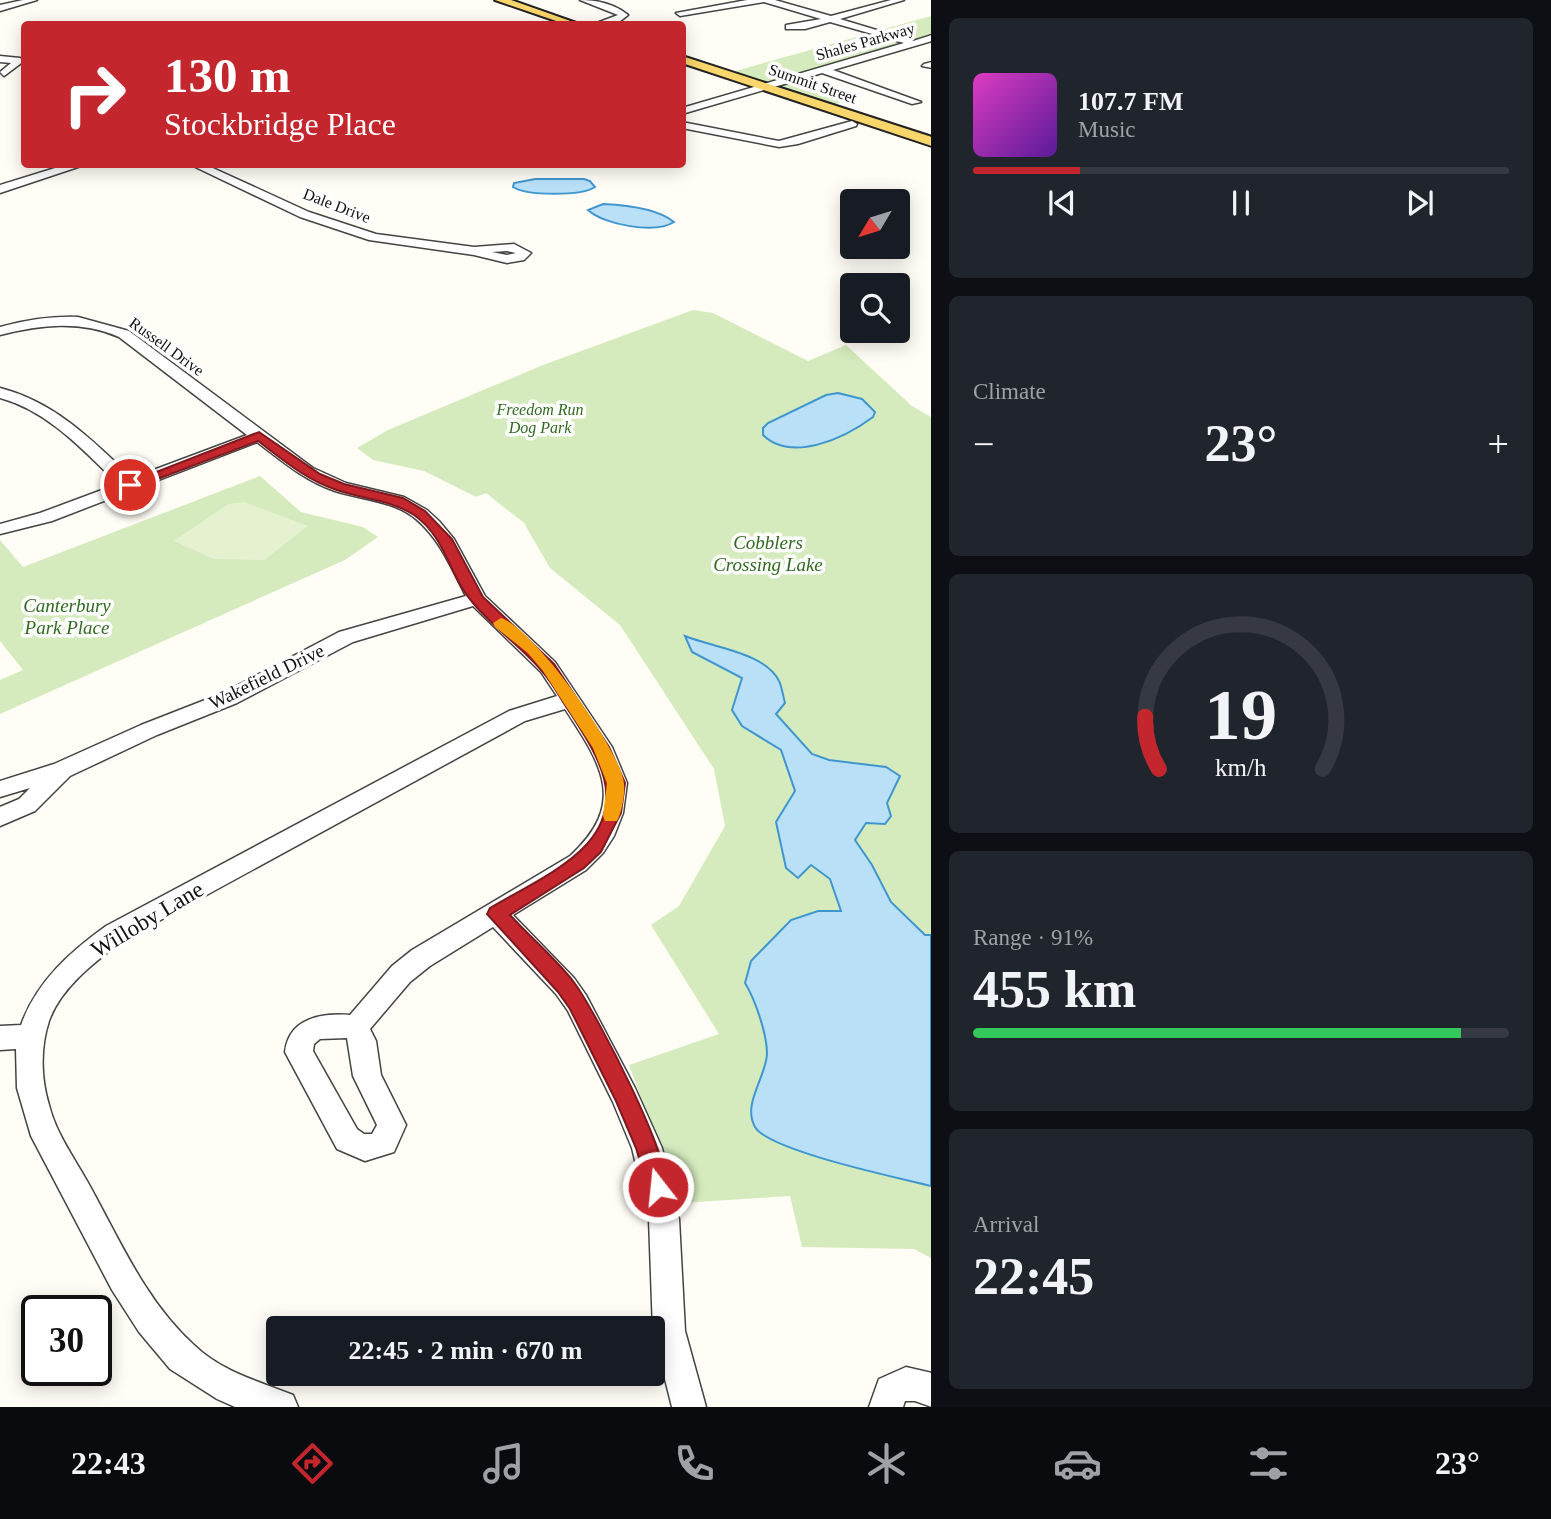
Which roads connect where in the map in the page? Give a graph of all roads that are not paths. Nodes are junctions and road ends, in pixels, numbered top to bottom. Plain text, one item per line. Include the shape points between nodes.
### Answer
1 (33, 0) edge
2 (500, 0) edge
3 (584, 0) edge
4 (765, 0) edge
5 (900, 0) edge
6 (0, 8) edge
7 (680, 13) dead end
8 (830, 20) junction
9 (565, 21) edge
10 (612, 21) edge
11 (789, 27) dead end
12 (931, 38) edge
13 (914, 44) junction
14 (931, 49) edge
15 (0, 59) edge
16 (686, 60) edge
17 (823, 70) junction
18 (2, 72) edge
19 (14, 79) dead end
20 (768, 86) junction
21 (916, 102) dead end
22 (686, 109) edge
23 (835, 109) junction
24 (852, 124) junction
25 (686, 126) edge
26 (906, 133) junction
27 (931, 142) edge
28 (69, 168) edge
29 (203, 168) edge
30 (0, 189) edge
31 (474, 251) dead end
32 (0, 331) edge
33 (0, 393) edge
34 (259, 436) junction
35 (130, 485) junction
36 (0, 530) edge
37 (477, 599) junction
38 (569, 700) junction
39 (62, 770) junction
40 (0, 789) edge
41 (0, 817) edge
42 (496, 914) junction
43 (356, 1027) dead end
44 (31, 1036) junction
45 (0, 1038) edge
46 (931, 1391) edge
47 (281, 1407) edge
48 (689, 1407) edge
49 (886, 1407) edge

1 - 6 street
2 - 9 main road
3 - 10 street via 624,15
4 - 7 street
4 - 8 street
5 - 8 street
8 - 11 street
8 - 13 street
12 - 13 street, Shales Parkway
13 - 14 street
13 - 17 street, Shales Parkway
15 - 18 street via 20,61
16 - 20 main road, Summit Street
17 - 20 street, Shales Parkway
17 - 21 street
18 - 19 street
20 - 22 street, Shales Parkway
20 - 23 main road, Summit Street
23 - 24 street
23 - 26 main road, Summit Street
24 - 25 street via 779,144
24 - 26 street
26 - 27 main road, Summit Street
28 - 30 street
29 - 31 street, Dale Drive via 346,230 413,245
32 - 34 street, Russell Drive via 63,320 111,328
33 - 35 street via 43,408
34 - 35 street
34 - 37 street, Russell Drive via 315,477 398,501 421,514 445,539
35 - 36 street
37 - 38 street, Russell Drive via 533,650
37 - 39 street, Wakefield Drive via 346,637 251,688
38 - 42 street, Russell Drive via 612,771 616,783 612,813 595,847 578,863
38 - 44 street, Willoby Lane via 517,716 115,933 91,950 58,985
39 - 40 street, Wakefield Drive
39 - 41 street, Wakefield Drive via 27,805
42 - 43 street, Russell Drive via 401,974
42 - 48 street via 577,1003 647,1148 664,1219 669,1331
44 - 45 street
44 - 47 street, Willoby Lane via 28,1068 38,1120 153,1324 184,1359 254,1400
46 - 49 street via 904,1383 891,1391

